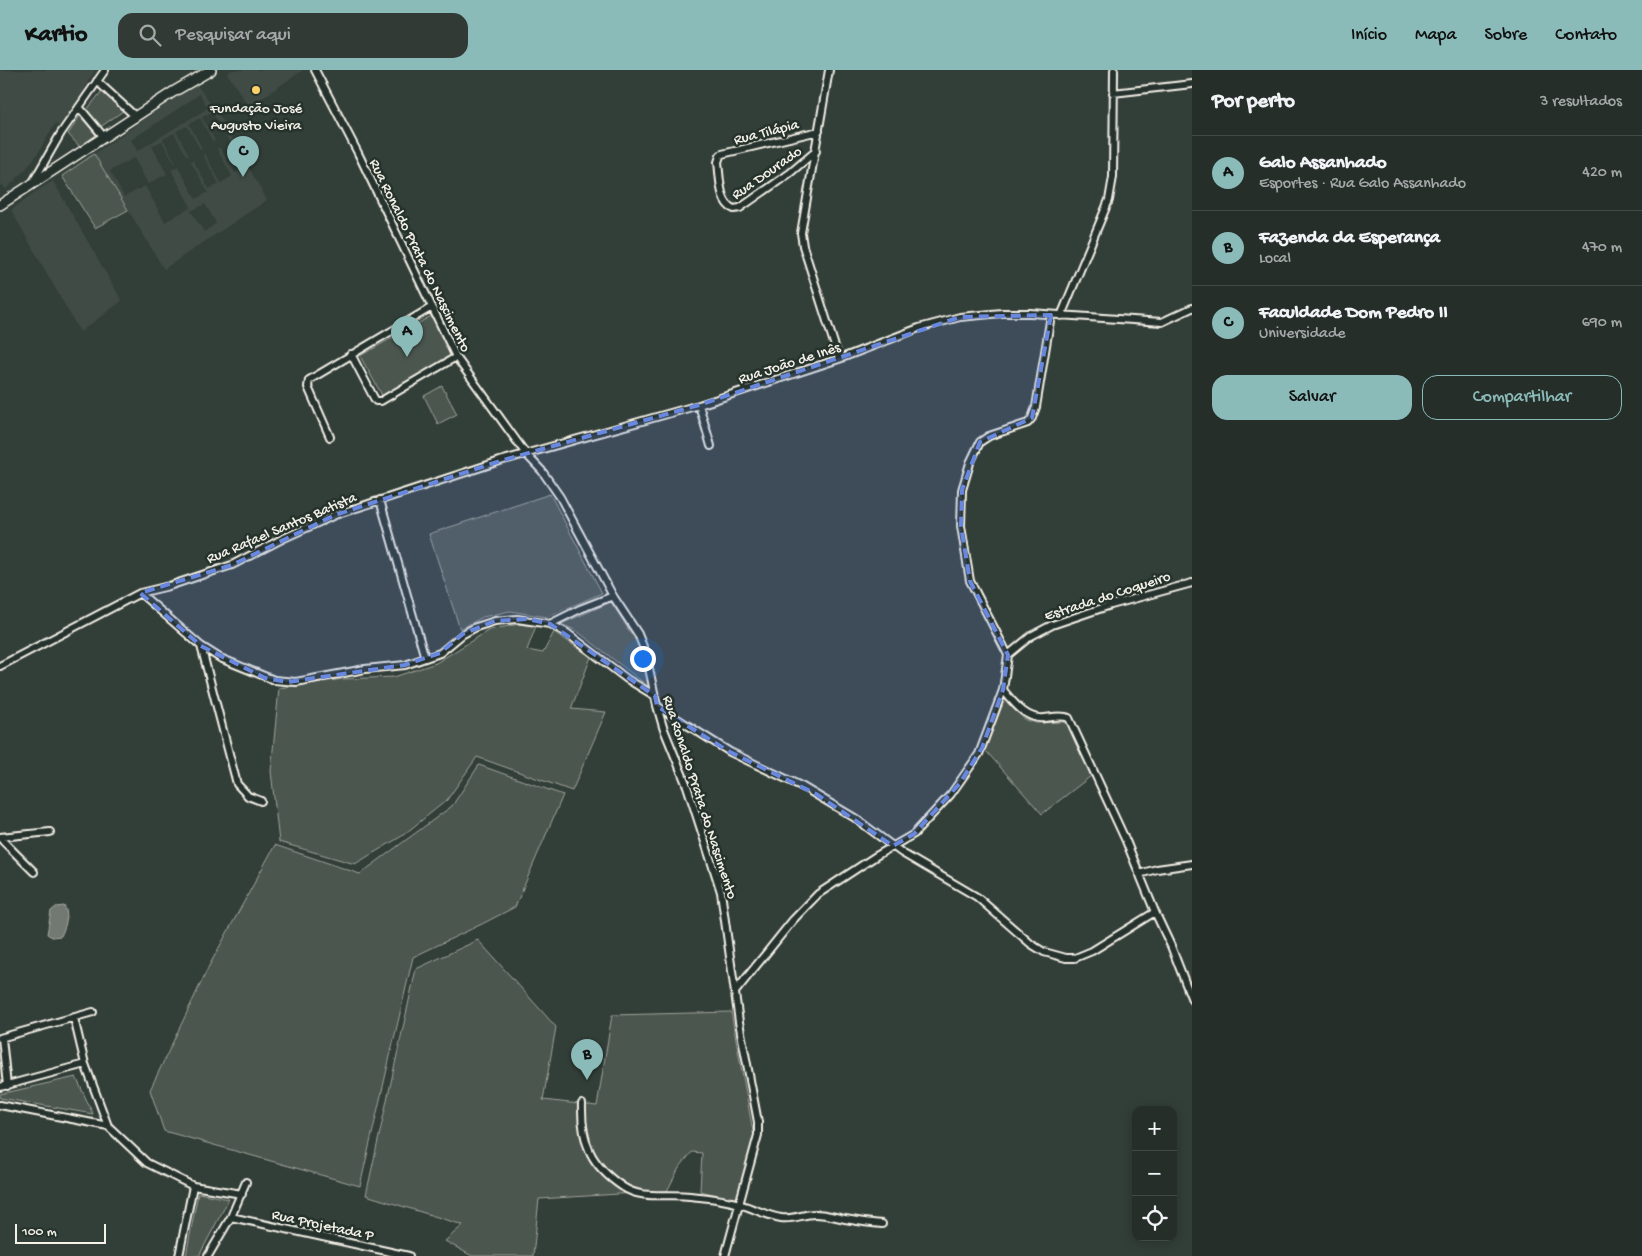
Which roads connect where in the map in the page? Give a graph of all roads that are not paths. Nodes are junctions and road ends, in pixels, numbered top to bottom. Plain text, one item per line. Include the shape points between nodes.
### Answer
1 (105, 70) edge
2 (210, 70) edge
3 (315, 70) edge
4 (829, 70) edge
5 (1114, 70) edge
6 (97, 82) junction
7 (1192, 84) edge
8 (1113, 93) junction
9 (79, 107) junction
10 (136, 117) junction
11 (819, 131) junction
12 (104, 137) junction
13 (816, 151) junction
14 (32, 183) junction
15 (0, 205) edge
16 (729, 208) joint
17 (432, 307) junction
18 (1192, 308) edge
19 (1051, 315) junction
20 (1061, 316) junction
21 (351, 354) junction
22 (456, 357) junction
23 (839, 359) junction
24 (699, 405) junction
25 (330, 437) dead end
26 (711, 446) dead end
27 (526, 454) junction
28 (380, 500) junction
29 (1192, 583) edge
30 (140, 593) junction
31 (613, 596) junction
32 (550, 624) junction
33 (201, 646) junction
34 (1008, 655) junction
35 (425, 658) junction
36 (0, 666) edge
37 (1003, 690) junction
38 (655, 696) junction
39 (657, 706) junction
40 (261, 801) dead end
41 (50, 832) dead end
42 (0, 837) edge
43 (893, 846) junction
44 (1192, 864) edge
45 (34, 872) dead end
46 (1139, 874) junction
47 (1155, 912) junction
48 (1190, 989) edge
49 (736, 992) junction
50 (1192, 1000) edge
51 (93, 1012) dead end
52 (74, 1018) junction
53 (1, 1038) edge
54 (85, 1064) junction
55 (3, 1086) edge
56 (582, 1104) dead end
57 (0, 1105) edge
58 (108, 1126) junction
59 (246, 1182) dead end
60 (192, 1186) junction
61 (242, 1194) junction
62 (740, 1204) junction
63 (231, 1217) junction
64 (882, 1224) dead end
65 (399, 1255) edge
66 (180, 1256) edge
67 (208, 1256) edge
68 (409, 1256) edge
69 (725, 1256) edge

1 - 6 street
2 - 10 main road
3 - 17 street, Rua Ronaldo Prata do Nascimento
4 - 11 street
5 - 8 street
6 - 9 street
6 - 10 street
7 - 8 street
8 - 20 street via 1113,177 1109,200
9 - 12 street
9 - 14 street
10 - 12 main road
11 - 13 street
11 - 16 street, Rua Tilápia via 722,154 718,162 723,198
12 - 14 main road
13 - 16 street, Rua Dourado via 740,208
13 - 23 street via 801,240
14 - 15 main road
17 - 21 street
17 - 22 street, Rua Ronaldo Prata do Nascimento
18 - 20 street, Rua João de Inês via 1162,322
19 - 20 street, Rua João de Inês
19 - 23 street, Rua João de Inês via 1002,313 960,317 919,328
19 - 34 street via 1032,418 1024,426 989,436 980,442 962,490 961,526 970,581
21 - 22 street via 378,401
21 - 25 street via 309,380 308,387
22 - 27 street, Rua Ronaldo Prata do Nascimento
23 - 24 street, Rua João de Inês
24 - 26 street
24 - 27 street, Rua João de Inês
27 - 28 street, Rua Rafael Santos Batista
27 - 31 street, Rua Ronaldo Prata do Nascimento via 560,496
28 - 30 street, Rua Rafael Santos Batista via 335,515 232,565
28 - 35 street
29 - 34 street, Estrada do Coqueiro via 1052,625 1030,636
30 - 33 street
30 - 36 street, Rua Rafael Santos Batista
31 - 32 street
31 - 38 street, Rua Ronaldo Prata do Nascimento via 638,634
32 - 35 street via 517,619 485,624 463,634 440,653
32 - 38 street via 580,641 627,679
33 - 35 street via 265,678 288,682 399,666
33 - 40 street via 236,784 248,796
34 - 37 street
37 - 43 street via 982,748 960,783 914,834
37 - 46 street via 1031,717 1069,718
38 - 39 street, Rua Ronaldo Prata do Nascimento
39 - 43 street via 730,752 816,794
39 - 49 street, Rua Ronaldo Prata do Nascimento via 721,892
41 - 42 street
42 - 45 street
43 - 47 street via 977,897 1031,944 1056,957 1075,958 1092,951
43 - 49 street via 818,894
44 - 46 street
46 - 47 street
47 - 48 street
48 - 50 street
49 - 62 street, Rua Ronaldo Prata do Nascimento via 758,1128
51 - 52 street
52 - 53 street
52 - 54 street
53 - 55 street
54 - 55 street
54 - 58 street
56 - 62 street via 582,1129 587,1147 601,1167 624,1188 641,1194 678,1194
57 - 58 street
58 - 60 street via 146,1163
59 - 61 street
60 - 61 street
60 - 66 street
61 - 63 street
62 - 64 street via 786,1219 820,1214
62 - 69 street, Rua Ronaldo Prata do Nascimento
63 - 65 street, Rua Projetada P
63 - 67 street
65 - 68 street, Rua Projetada P

